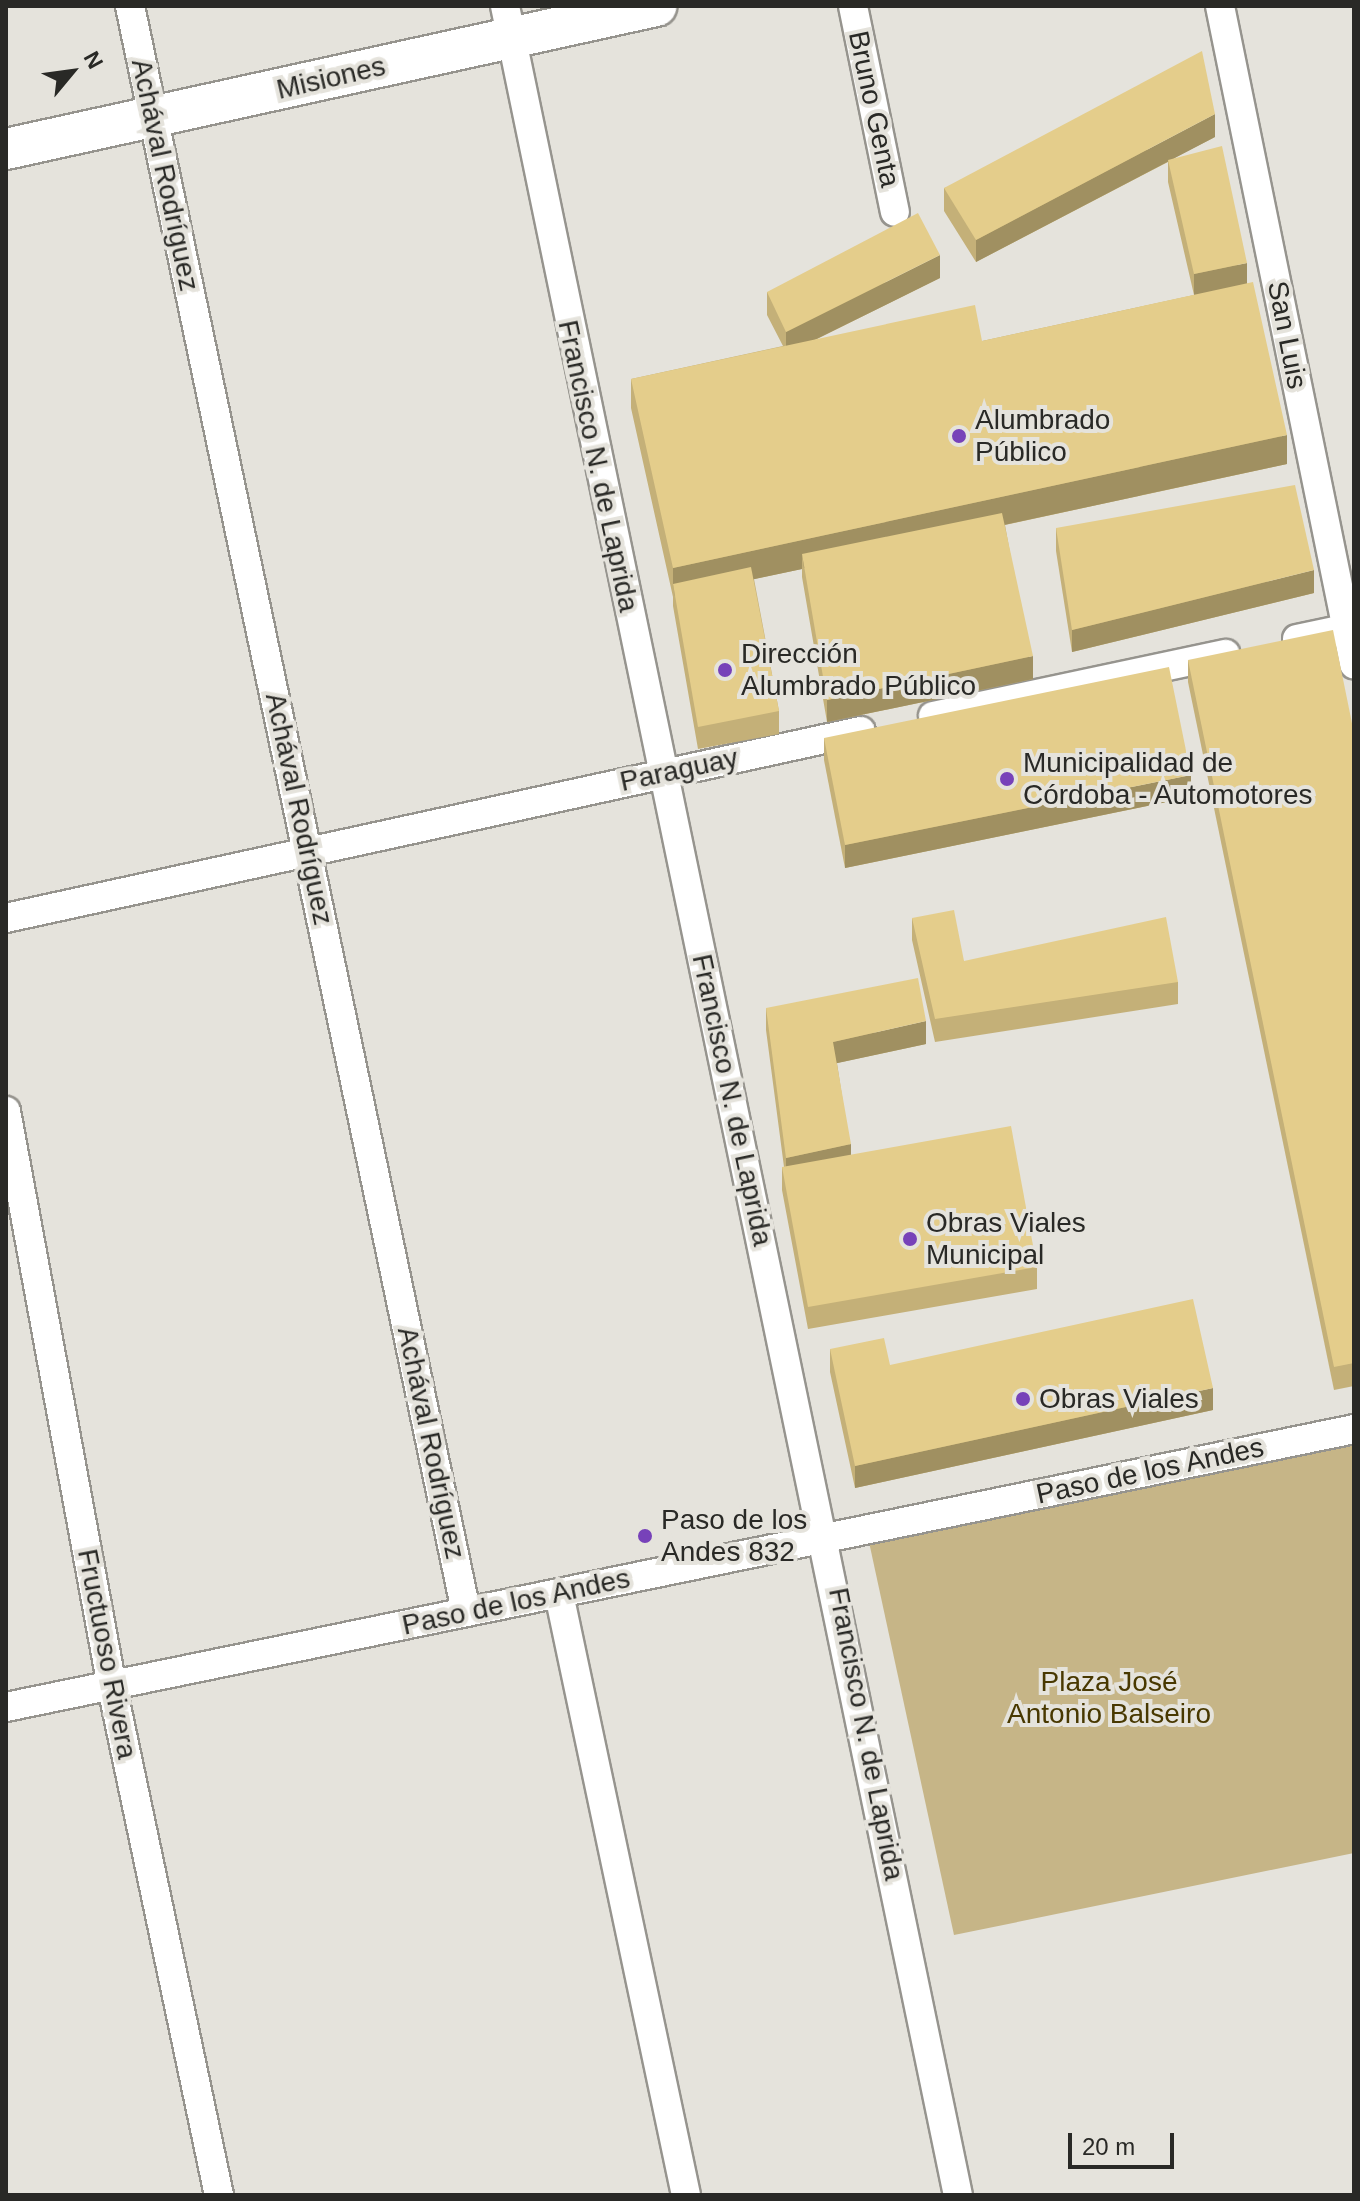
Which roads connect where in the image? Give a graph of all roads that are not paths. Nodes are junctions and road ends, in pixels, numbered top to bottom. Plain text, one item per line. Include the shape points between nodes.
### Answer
1 (130, 6) edge
2 (656, 6) edge
3 (853, 6) edge
4 (1220, 6) edge
5 (508, 22) edge
6 (153, 118) junction
7 (6, 149) edge
8 (895, 212) dead end
9 (1350, 628) edge
10 (1354, 664) edge
11 (661, 774) junction
12 (308, 851) junction
13 (6, 918) edge
14 (6, 1111) edge
15 (1354, 1429) edge
16 (827, 1537) junction
17 (559, 1594) junction
18 (466, 1612) junction
19 (112, 1687) junction
20 (6, 1707) edge
21 (219, 2195) edge
22 (686, 2195) edge
23 (958, 2195) edge

1 - 6 street, Achával Rodríguez
2 - 5 street, Misiones
3 - 8 street, Bruno Genta
4 - 9 street, San Luis
5 - 6 street, Misiones
5 - 11 street, Francisco N. de Laprida
6 - 7 street, Misiones
6 - 12 street, Achával Rodríguez
9 - 10 street, San Luis
9 - 11 street, Paraguay
11 - 12 street, Paraguay
11 - 16 street, Francisco N. de Laprida
12 - 13 street, Paraguay
12 - 18 street, Achával Rodríguez
14 - 19 street, Fructuoso Rivera
15 - 16 street, Paso de los Andes
16 - 17 street, Paso de los Andes
16 - 23 street, Francisco N. de Laprida
17 - 18 street, Paso de los Andes
17 - 22 street
18 - 19 street, Paso de los Andes
19 - 20 street, Paso de los Andes
19 - 21 street, Fructuoso Rivera

